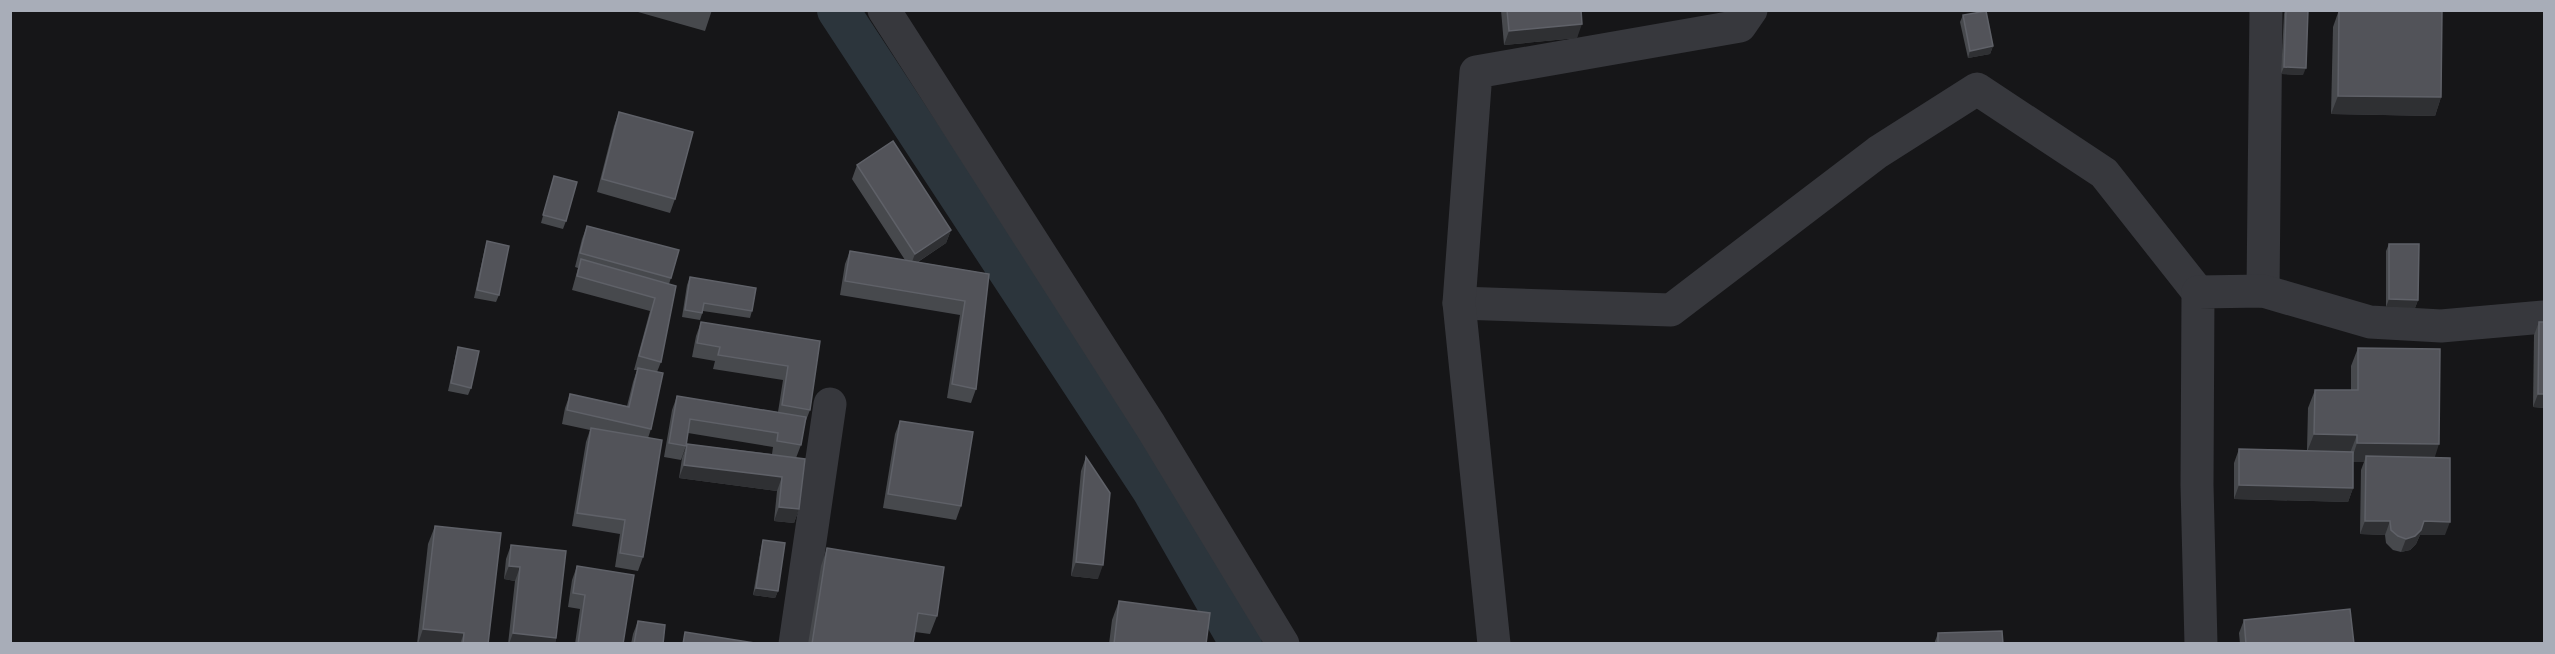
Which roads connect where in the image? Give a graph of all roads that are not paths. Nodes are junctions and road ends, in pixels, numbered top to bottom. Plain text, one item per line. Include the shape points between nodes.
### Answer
1 (884, 10) edge
2 (1751, 10) edge
3 (2266, 10) edge
4 (2263, 291) junction
5 (2198, 292) junction
6 (1459, 303) junction
7 (2544, 317) edge
8 (830, 404) dead end
9 (795, 644) edge
10 (1283, 644) edge
11 (1494, 644) edge
12 (2201, 644) edge

1 - 10 street via 1150,424
2 - 6 street via 1740,26 1476,72
3 - 4 street
4 - 5 street
4 - 7 street via 2370,322 2441,326
5 - 6 street via 2104,173 1977,89 1878,152 1671,310
5 - 12 street
6 - 11 street
8 - 9 street

